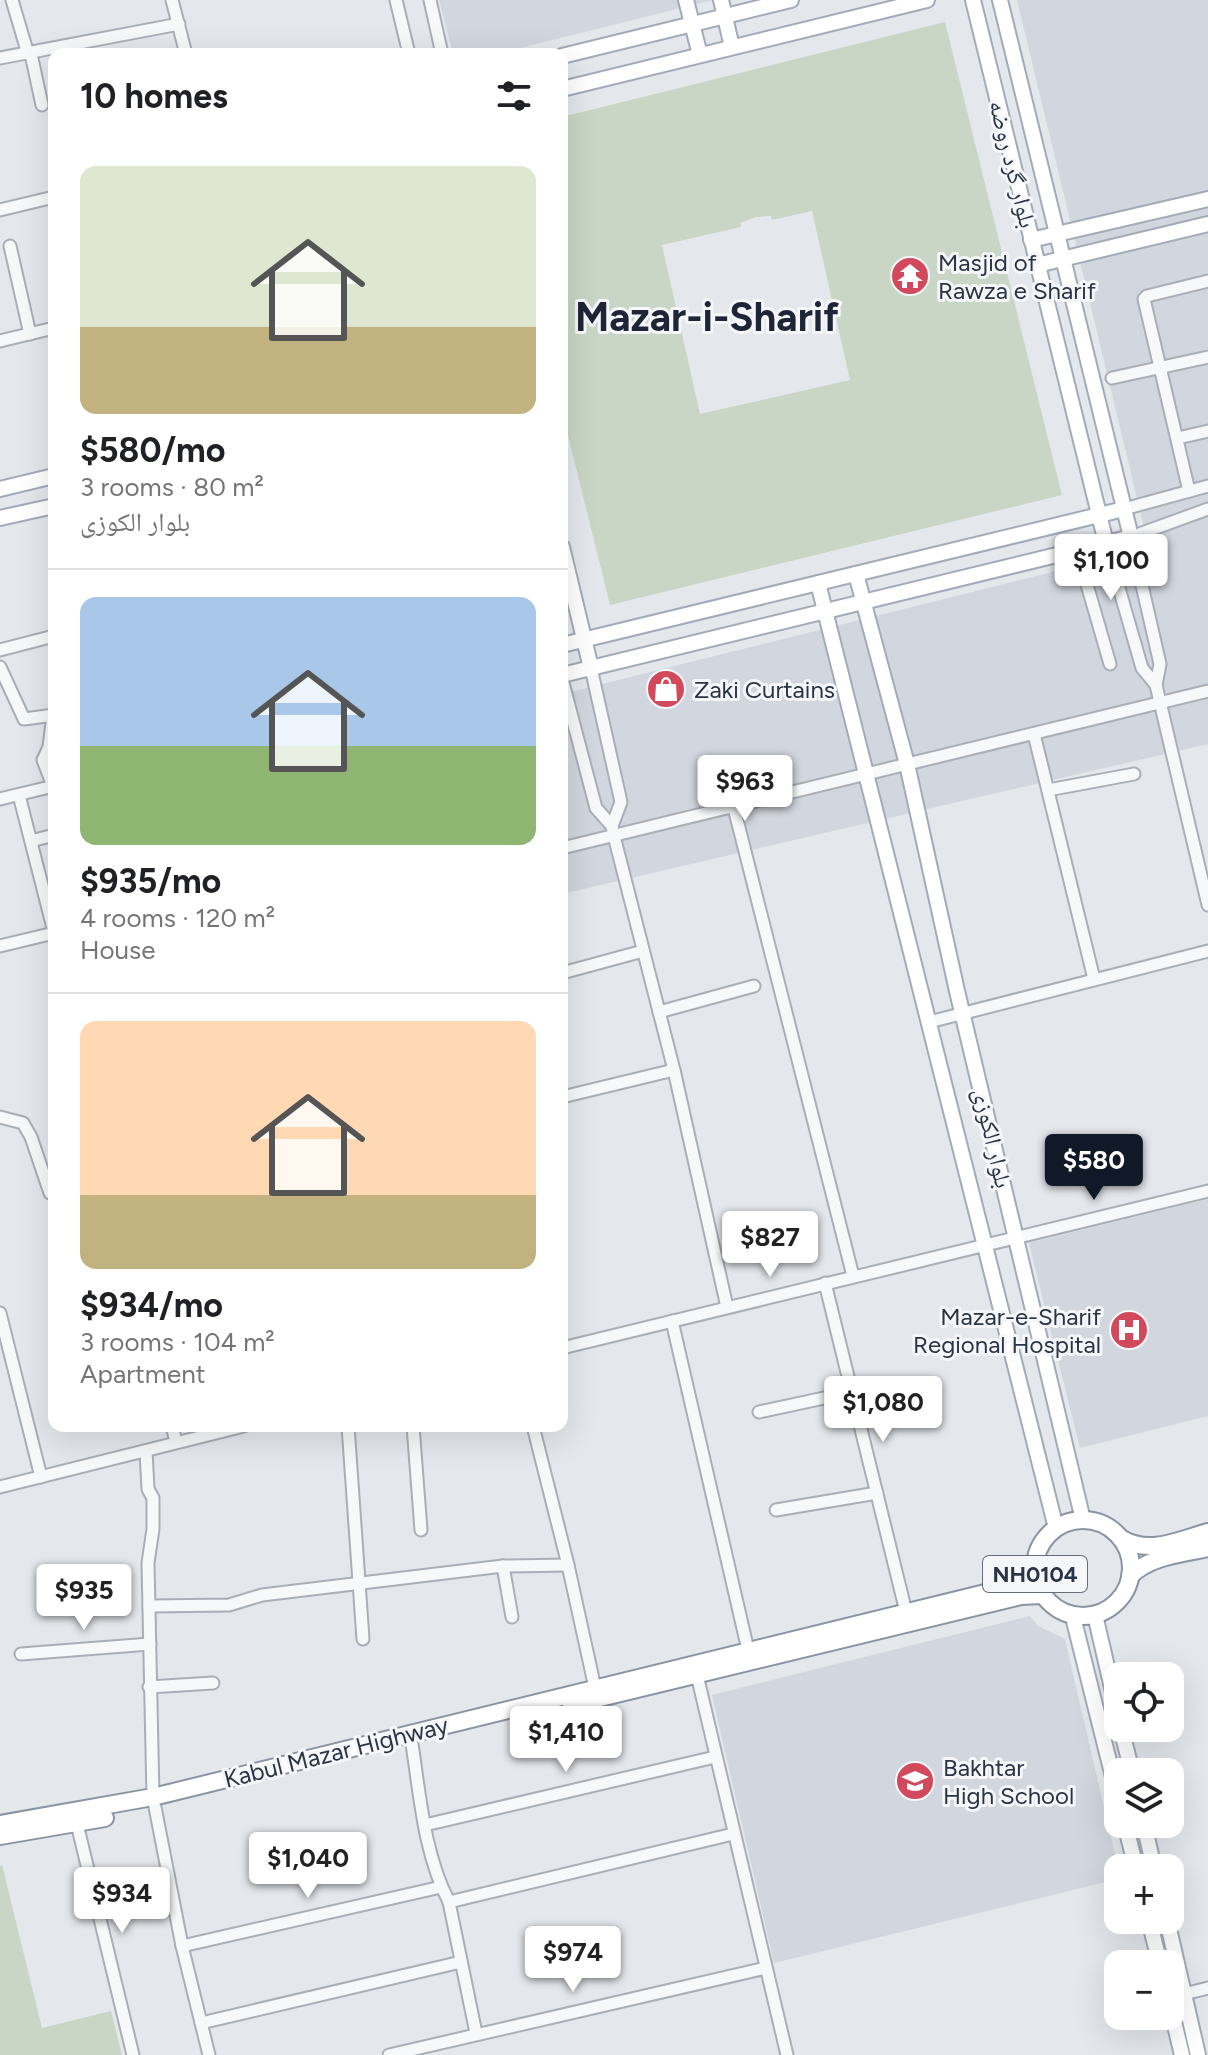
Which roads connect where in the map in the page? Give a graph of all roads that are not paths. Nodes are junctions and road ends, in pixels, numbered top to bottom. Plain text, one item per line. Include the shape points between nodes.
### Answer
1 (12, 0) edge
2 (172, 0) edge
3 (396, 0) edge
4 (430, 0) edge
5 (686, 0) edge
6 (721, 0) edge
7 (791, 0) edge
8 (927, 0) edge
9 (973, 0) edge
10 (1000, 0) edge
11 (725, 16) junction
12 (179, 24) junction
13 (692, 24) junction
14 (732, 47) junction
15 (59, 48) edge
16 (185, 48) edge
17 (408, 48) edge
18 (441, 48) edge
19 (48, 50) edge
20 (29, 54) junction
21 (568, 55) edge
22 (700, 55) junction
23 (0, 58) edge
24 (568, 88) edge
25 (42, 105) dead end
26 (48, 198) edge
27 (1208, 199) edge
28 (0, 210) edge
29 (1208, 224) edge
30 (1057, 234) junction
31 (1031, 240) junction
32 (10, 246) dead end
33 (1063, 259) junction
34 (1037, 265) junction
35 (1208, 281) edge
36 (48, 330) edge
37 (30, 334) junction
38 (0, 341) edge
39 (1208, 357) edge
40 (1161, 367) junction
41 (1112, 378) dead end
42 (1208, 431) edge
43 (1178, 438) junction
44 (48, 477) edge
45 (1208, 486) edge
46 (0, 489) edge
47 (1189, 491) junction
48 (48, 507) edge
49 (1124, 509) junction
50 (1208, 509) edge
51 (1099, 515) junction
52 (0, 518) edge
53 (1131, 537) junction
54 (1106, 543) junction
55 (1077, 550) junction
56 (568, 571) edge
57 (856, 574) junction
58 (818, 583) junction
59 (864, 602) junction
60 (826, 611) junction
61 (48, 638) edge
62 (585, 640) junction
63 (568, 644) edge
64 (0, 650) edge
65 (1110, 664) dead end
66 (0, 667) edge
67 (591, 668) junction
68 (568, 675) edge
69 (1156, 685) junction
70 (1208, 691) edge
71 (568, 700) edge
72 (1161, 703) junction
73 (48, 716) edge
74 (1034, 734) junction
75 (48, 749) edge
76 (907, 764) junction
77 (48, 772) edge
78 (867, 772) junction
79 (1134, 774) dead end
80 (48, 788) edge
81 (1048, 790) junction
82 (19, 795) junction
83 (0, 799) edge
84 (734, 808) junction
85 (613, 831) junction
86 (48, 837) edge
87 (31, 841) junction
88 (568, 846) edge
89 (1208, 905) edge
90 (48, 909) edge
91 (48, 934) edge
92 (0, 946) edge
93 (643, 951) junction
94 (1208, 951) edge
95 (568, 971) edge
96 (1094, 979) junction
97 (754, 986) dead end
98 (659, 1012) junction
99 (963, 1012) junction
100 (929, 1022) junction
101 (674, 1070) junction
102 (568, 1096) edge
103 (0, 1117) edge
104 (48, 1187) edge
105 (1208, 1191) edge
106 (1017, 1239) junction
107 (987, 1246) junction
108 (853, 1276) junction
109 (825, 1283) junction
110 (727, 1307) junction
111 (0, 1313) edge
112 (672, 1321) junction
113 (4, 1347) edge
114 (568, 1347) edge
115 (852, 1392) junction
116 (759, 1412) dead end
117 (174, 1432) edge
118 (218, 1432) edge
119 (348, 1432) edge
120 (413, 1432) edge
121 (535, 1432) edge
122 (176, 1442) junction
123 (146, 1451) junction
124 (41, 1477) junction
125 (0, 1487) edge
126 (877, 1493) junction
127 (776, 1510) dead end
128 (1083, 1520) junction
129 (1056, 1528) junction
130 (421, 1530) dead end
131 (1208, 1532) edge
132 (1120, 1538) junction
133 (1208, 1548) edge
134 (568, 1565) junction
135 (1034, 1565) junction
136 (503, 1566) junction
137 (1130, 1576) junction
138 (360, 1584) junction
139 (1042, 1595) junction
140 (149, 1606) junction
141 (906, 1612) junction
142 (1095, 1615) junction
143 (512, 1617) dead end
144 (1073, 1617) junction
145 (363, 1639) dead end
146 (150, 1644) junction
147 (748, 1650) junction
148 (21, 1654) dead end
149 (1106, 1662) edge
150 (697, 1675) junction
151 (213, 1683) dead end
152 (149, 1687) junction
153 (595, 1688) junction
154 (412, 1744) junction
155 (715, 1757) junction
156 (1108, 1758) edge
157 (154, 1802) junction
158 (0, 1824) edge
159 (77, 1824) junction
160 (425, 1825) junction
161 (733, 1834) junction
162 (0, 1836) edge
163 (441, 1887) junction
164 (449, 1902) junction
165 (182, 1946) junction
166 (461, 1962) junction
167 (766, 1968) junction
168 (1208, 1988) edge
169 (1184, 1994) joint
170 (201, 2023) junction
171 (1176, 2030) edge
172 (476, 2033) junction
173 (133, 2055) edge
174 (209, 2055) edge
175 (389, 2055) edge
176 (787, 2055) edge
177 (1182, 2055) edge
178 (1198, 2055) edge

1 - 20 street
2 - 12 street
3 - 17 street
4 - 18 street
5 - 13 main road
6 - 11 main road
7 - 11 main road
8 - 14 main road
9 - 31 main road, بلوار گرد روضه
10 - 30 main road, بلوار گرد روضه
11 - 13 main road
11 - 14 main road
12 - 15 street
12 - 16 street
13 - 21 main road
13 - 22 main road
14 - 22 main road
19 - 20 street
20 - 23 street
20 - 25 street
22 - 24 main road
26 - 28 street
27 - 30 main road
29 - 33 main road
30 - 31 main road
30 - 33 main road, بلوار گرد روضه
31 - 34 main road, بلوار گرد روضه
32 - 37 street
33 - 34 main road
33 - 49 main road, بلوار گرد روضه
34 - 51 main road, بلوار گرد روضه
35 - 40 street via 1145,297
36 - 37 street
37 - 38 street
39 - 40 street
40 - 41 street
40 - 43 street
42 - 43 street
43 - 47 street
44 - 46 main road
45 - 47 street
47 - 49 street
48 - 52 main road
49 - 51 main road
49 - 53 main road, بلوار گرد روضه
50 - 53 street
51 - 54 main road, بلوار گرد روضه
51 - 57 main road
53 - 54 main road
53 - 69 street via 1160,664
54 - 55 main road
54 - 69 street via 1142,668
55 - 59 main road
55 - 65 street
56 - 62 main road
57 - 58 main road
57 - 59 main road, بلوار الکوزی
58 - 60 main road, بلوار الکوزی
58 - 62 main road
59 - 60 main road
59 - 76 main road, بلوار الکوزی
60 - 67 main road
60 - 78 main road, بلوار الکوزی
61 - 64 street
62 - 63 main road
62 - 67 main road
66 - 73 street via 24,719
67 - 68 main road
67 - 85 street via 621,802
69 - 72 street
70 - 72 street
71 - 85 street via 596,808
72 - 74 street
72 - 89 street
74 - 76 street
74 - 81 street
75 - 77 street via 43,760
76 - 78 street
76 - 99 main road, بلوار الکوزی
78 - 84 street
78 - 100 main road, بلوار الکوزی
79 - 81 street
80 - 82 street
81 - 96 street
82 - 83 street
82 - 87 street
84 - 85 street
84 - 108 street
85 - 88 street
85 - 93 street
86 - 87 street
87 - 90 street
91 - 92 street
93 - 95 street
93 - 98 street
94 - 96 street
96 - 99 street
97 - 98 street
98 - 101 street
99 - 100 street
99 - 106 main road, بلوار الکوزی
100 - 107 main road, بلوار الکوزی
101 - 102 street
101 - 110 street
103 - 104 street via 23,1123
105 - 106 street
106 - 107 street
106 - 128 main road, بلوار الکوزی
107 - 108 street
107 - 129 main road, بلوار الکوزی
108 - 109 street
109 - 110 street
109 - 115 street
110 - 112 street
111 - 113 street
112 - 114 street
112 - 147 street
113 - 124 street
115 - 116 street
115 - 126 street
117 - 122 street
118 - 122 street
119 - 138 street
120 - 130 street
121 - 134 street
122 - 123 street
123 - 124 street
123 - 140 street via 153,1498
124 - 125 street
126 - 127 street
126 - 141 street
128 - 129 highway, NH0104
128 - 132 highway, NH0104 via 1110,1528
129 - 135 highway, NH0104 via 1037,1551
131 - 132 highway, NH0104 via 1151,1547 1136,1547
132 - 137 highway via 1131,1563
133 - 137 highway, NH0104 via 1154,1560
134 - 136 street
134 - 153 street
135 - 139 highway, NH0104
135 - 141 highway, Kabul Mazar Highway / NH0104 via 1018,1585
136 - 138 street
136 - 143 street
137 - 142 highway, NH0104 via 1118,1601
138 - 140 street via 262,1595 229,1605
138 - 145 street
139 - 144 highway, NH0104
139 - 150 highway, Kabul Mazar Highway / NH0104
140 - 146 street
141 - 147 highway, Kabul Mazar Highway / NH0104
142 - 144 highway, NH0104
142 - 149 main road
144 - 156 main road
146 - 148 street
146 - 152 street
147 - 153 highway, Kabul Mazar Highway / NH0104
150 - 154 highway, Kabul Mazar Highway / NH0104
150 - 155 street
151 - 152 street
152 - 157 street
153 - 157 highway, Kabul Mazar Highway / NH0104
154 - 157 highway, Kabul Mazar Highway / NH0104
154 - 160 street
155 - 160 street
155 - 161 street
157 - 158 highway, Kabul Mazar Highway / NH0104
157 - 159 highway, Kabul Mazar Highway / NH0104
157 - 165 street
159 - 162 highway, Kabul Mazar Highway / NH0104
159 - 173 street
160 - 163 street
161 - 164 street
161 - 167 street
163 - 164 street
163 - 165 street
164 - 166 street
165 - 170 street
166 - 170 street
166 - 172 street
167 - 172 street
167 - 176 street
168 - 169 street
169 - 178 main road
170 - 174 street
171 - 177 main road
172 - 175 street

